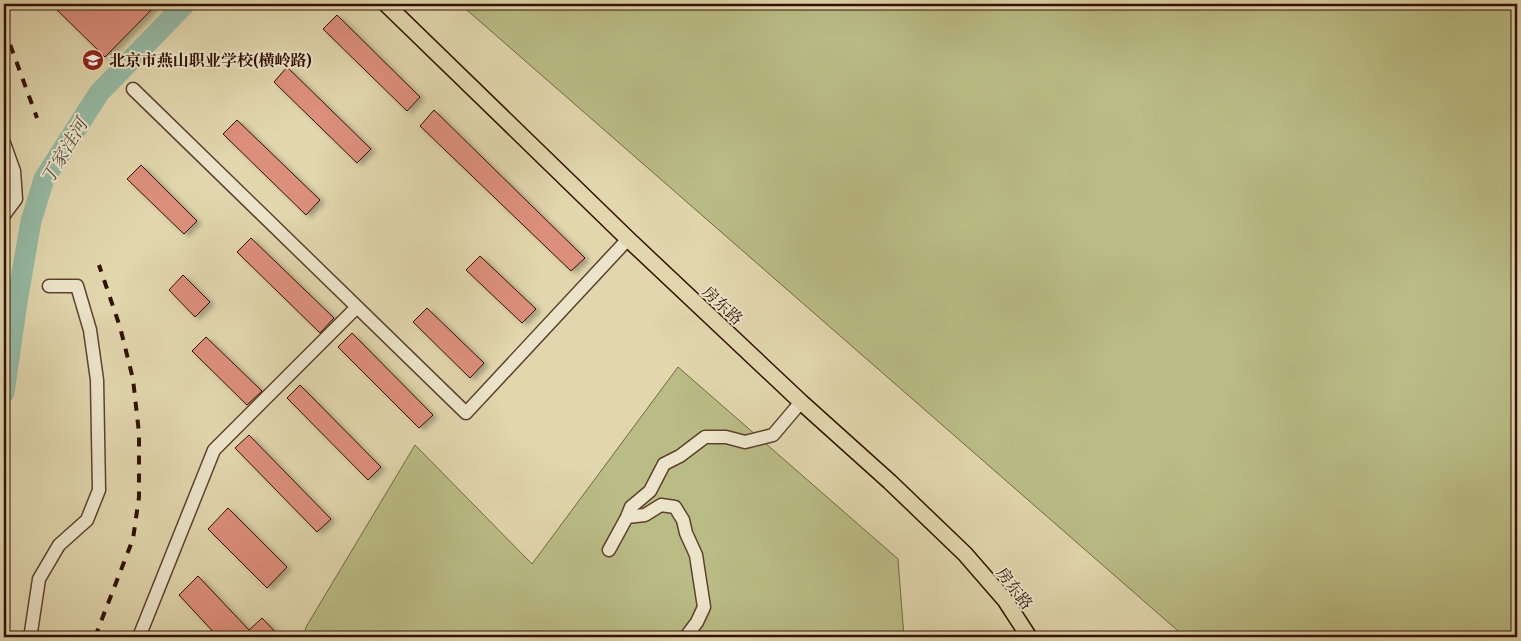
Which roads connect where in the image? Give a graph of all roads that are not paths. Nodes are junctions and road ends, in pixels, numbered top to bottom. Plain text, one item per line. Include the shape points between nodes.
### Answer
1 (386, 4) edge
2 (133, 89) dead end
3 (4, 143) edge
4 (4, 215) edge
5 (628, 239) junction
6 (49, 286) dead end
7 (356, 307) junction
8 (801, 402) junction
9 (626, 517) junction
10 (609, 550) dead end
11 (32, 637) edge
12 (139, 637) edge
13 (689, 637) edge
14 (1029, 637) edge

1 - 5 main road, 房东路
2 - 7 street
3 - 4 street via 14,170 16,199
5 - 7 street via 466,413
5 - 8 main road, 房东路
6 - 11 street via 77,286 90,330 97,380 98,490 87,520 60,545 39,579
7 - 12 street via 214,450
8 - 9 street via 773,436 745,442 726,437 705,437 664,464 650,491 631,507
8 - 14 main road, 房东路 via 965,554 1005,600
9 - 10 street
9 - 13 street via 645,515 661,505 675,507 684,520 686,534 696,555 704,607

